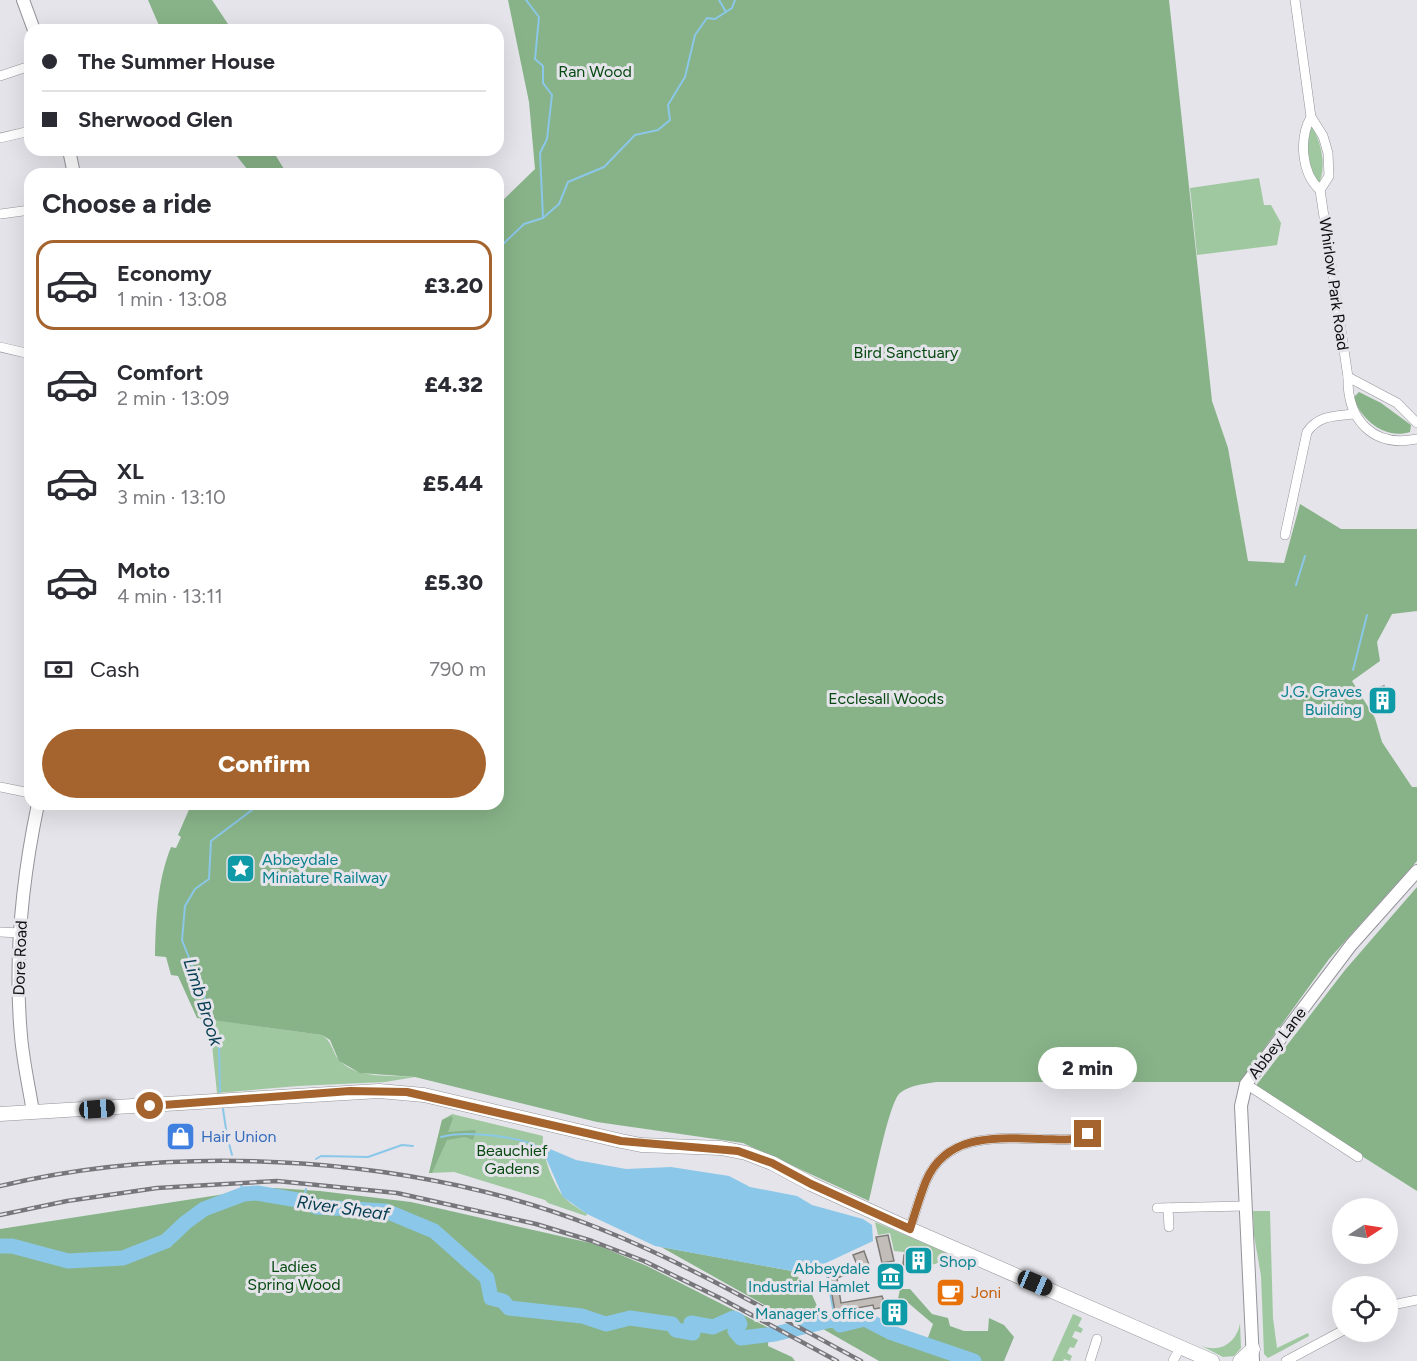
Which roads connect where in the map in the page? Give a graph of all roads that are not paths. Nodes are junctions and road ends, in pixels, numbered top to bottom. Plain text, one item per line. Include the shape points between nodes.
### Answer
1 (23, 0) edge
2 (1295, 0) edge
3 (32, 24) edge
4 (24, 68) edge
5 (0, 76) edge
6 (1311, 117) junction
7 (24, 132) edge
8 (0, 138) edge
9 (1320, 190) junction
10 (24, 211) edge
11 (1, 214) edge
12 (0, 347) edge
13 (24, 353) edge
14 (1348, 377) junction
15 (1354, 414) junction
16 (1417, 423) edge
17 (1417, 439) edge
18 (1285, 535) dead end
19 (0, 787) edge
20 (24, 792) edge
21 (37, 810) edge
22 (1417, 870) edge
23 (0, 932) edge
24 (20, 933) junction
25 (1246, 1084) junction
26 (33, 1112) junction
27 (0, 1114) edge
28 (1088, 1134) dead end
29 (1358, 1157) dead end
30 (1245, 1206) junction
31 (1157, 1208) dead end
32 (1168, 1208) junction
33 (1169, 1227) dead end
34 (910, 1229) junction
35 (1417, 1299) edge
36 (1398, 1304) edge
37 (1332, 1336) edge
38 (1097, 1339) dead end
39 (1180, 1348) junction
40 (1253, 1355) edge
41 (1289, 1360) edge
42 (1090, 1361) edge
43 (1173, 1361) edge
44 (1196, 1361) edge
45 (1212, 1361) edge
46 (1240, 1361) edge

1 - 3 main road
2 - 6 street, Whirlow Park Road
4 - 5 street
6 - 9 street, Whirlow Park Road via 1302,141 1313,184
6 - 9 street, Whirlow Park Road via 1328,153 1329,176
7 - 8 street
9 - 14 street, Whirlow Park Road
10 - 11 street
12 - 13 street
14 - 15 street, Whirlow Park Road via 1349,404
14 - 16 street via 1397,403
15 - 17 street via 1380,437 1398,442
15 - 18 street via 1322,418 1307,432
19 - 20 street
21 - 24 main road, Dore Road
22 - 25 main road, Abbey Lane via 1351,945
23 - 24 street
24 - 26 main road, Dore Road via 21,1037
25 - 29 street via 1345,1156
25 - 30 main road, Abbey Lane via 1240,1106
26 - 27 main road
26 - 34 main road via 350,1091 407,1092 621,1141 738,1151 772,1163
28 - 34 street via 1074,1140 994,1138 954,1148 942,1156 927,1179
30 - 32 street
30 - 40 main road, Abbey Lane
31 - 32 street
32 - 33 street
34 - 39 main road
35 - 36 street
37 - 41 street
38 - 42 street
39 - 43 street
39 - 44 main road
39 - 45 main road
40 - 46 main road

